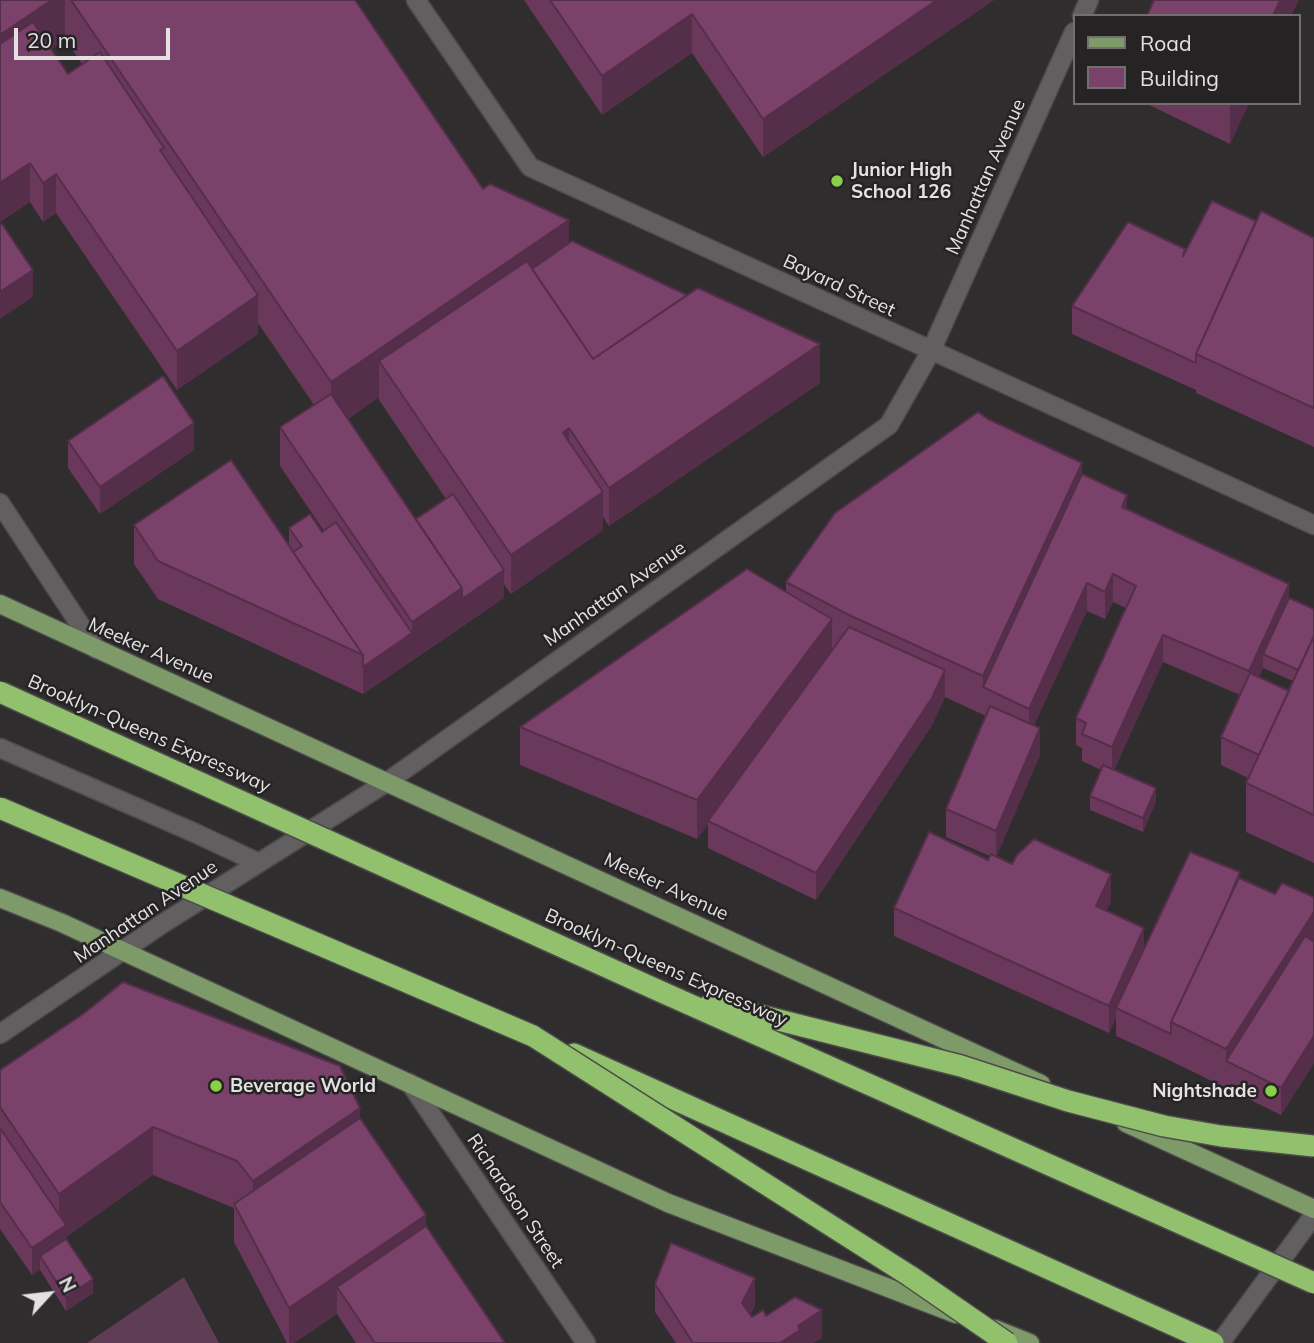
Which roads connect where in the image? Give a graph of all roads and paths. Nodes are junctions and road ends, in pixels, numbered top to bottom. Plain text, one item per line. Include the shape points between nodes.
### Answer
1 (416, 0) edge
2 (1072, 36) edge
3 (931, 351) junction
4 (0, 503) edge
5 (1314, 525) edge
6 (0, 604) edge
7 (96, 649) junction
8 (0, 692) edge
9 (0, 748) edge
10 (387, 782) junction
11 (0, 808) edge
12 (259, 863) junction
13 (0, 898) edge
14 (123, 951) junction
15 (655, 989) junction
16 (0, 1034) edge
17 (533, 1036) junction
18 (410, 1083) junction
19 (1314, 1146) edge
20 (1314, 1209) edge
21 (1314, 1215) edge
22 (1314, 1283) edge
23 (586, 1343) edge
24 (1007, 1343) edge
25 (1030, 1343) edge
26 (1213, 1343) edge
27 (1220, 1343) edge

1 - 3 street, Bayard Street via 530,167
2 - 3 street, Manhattan Avenue
3 - 5 street, Bayard Street
3 - 10 street, Manhattan Avenue via 889,425
4 - 7 street
6 - 7 main road, Meeker Avenue
7 - 10 main road, Meeker Avenue
8 - 15 highway, Brooklyn-Queens Expressway, bridge
9 - 12 street
10 - 12 street, Manhattan Avenue
10 - 20 main road, Meeker Avenue
11 - 17 highway, bridge
12 - 14 street, Manhattan Avenue
13 - 14 main road
14 - 16 street, Manhattan Avenue
14 - 18 main road
15 - 19 highway, bridge via 961,1066 1164,1126
15 - 22 highway, Brooklyn-Queens Expressway, bridge
17 - 24 highway, bridge via 910,1276
17 - 26 highway, bridge
18 - 23 street, Richardson Street
18 - 25 main road via 668,1203
21 - 27 street

